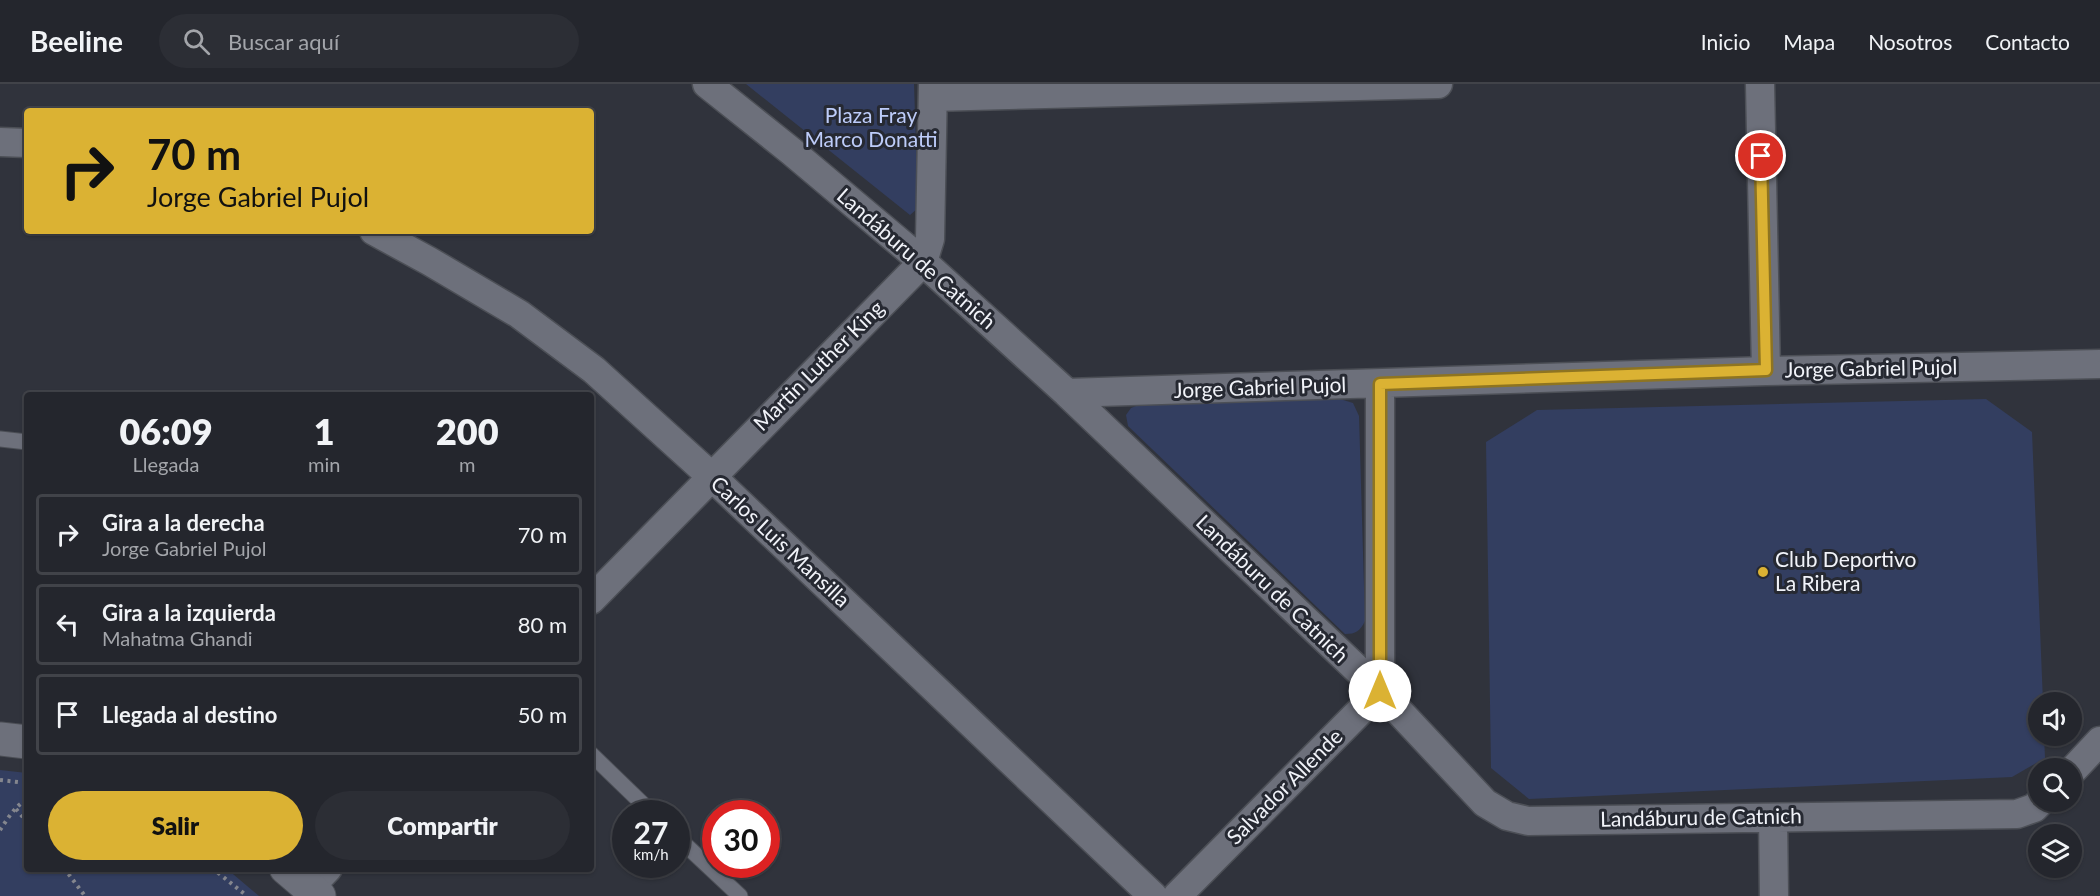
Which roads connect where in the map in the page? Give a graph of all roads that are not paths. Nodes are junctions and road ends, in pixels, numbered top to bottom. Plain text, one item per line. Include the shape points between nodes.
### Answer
1 (707, 84) edge
2 (1438, 84) edge
3 (1760, 84) edge
4 (933, 91) edge
5 (0, 142) edge
6 (24, 143) edge
7 (379, 234) edge
8 (923, 262) junction
9 (2100, 364) edge
10 (1766, 370) junction
11 (1380, 384) junction
12 (1067, 393) junction
13 (0, 439) edge
14 (24, 442) edge
15 (711, 476) junction
16 (594, 597) edge
17 (1380, 691) junction
18 (0, 739) edge
19 (2100, 741) edge
20 (24, 742) edge
21 (594, 757) edge
22 (2082, 760) edge
23 (639, 800) edge
24 (2028, 810) edge
25 (1773, 818) junction
26 (690, 849) edge
27 (740, 896) edge
28 (1154, 896) edge
29 (1177, 896) edge
30 (1774, 896) edge

1 - 8 street, Landáburu de Catnich
2 - 4 street
3 - 10 street
4 - 8 street via 930,238
5 - 6 street
7 - 15 street, Carlos Luis Mansilla via 519,314 594,370
8 - 12 street, Landáburu de Catnich
8 - 15 street, Martin Luther King
9 - 10 street, Jorge Gabriel Pujol
10 - 11 street, Jorge Gabriel Pujol
11 - 12 street, Jorge Gabriel Pujol
11 - 17 street
12 - 17 street, Landáburu de Catnich
13 - 14 lane
15 - 16 street, Martin Luther King
15 - 28 street, Carlos Luis Mansilla
17 - 25 street, Landáburu de Catnich via 1485,803 1507,816 1528,821
17 - 29 street, Salvador Allende
18 - 20 street
19 - 22 street
21 - 23 lane
24 - 25 street, Landáburu de Catnich via 2017,814
25 - 30 street
26 - 27 lane

